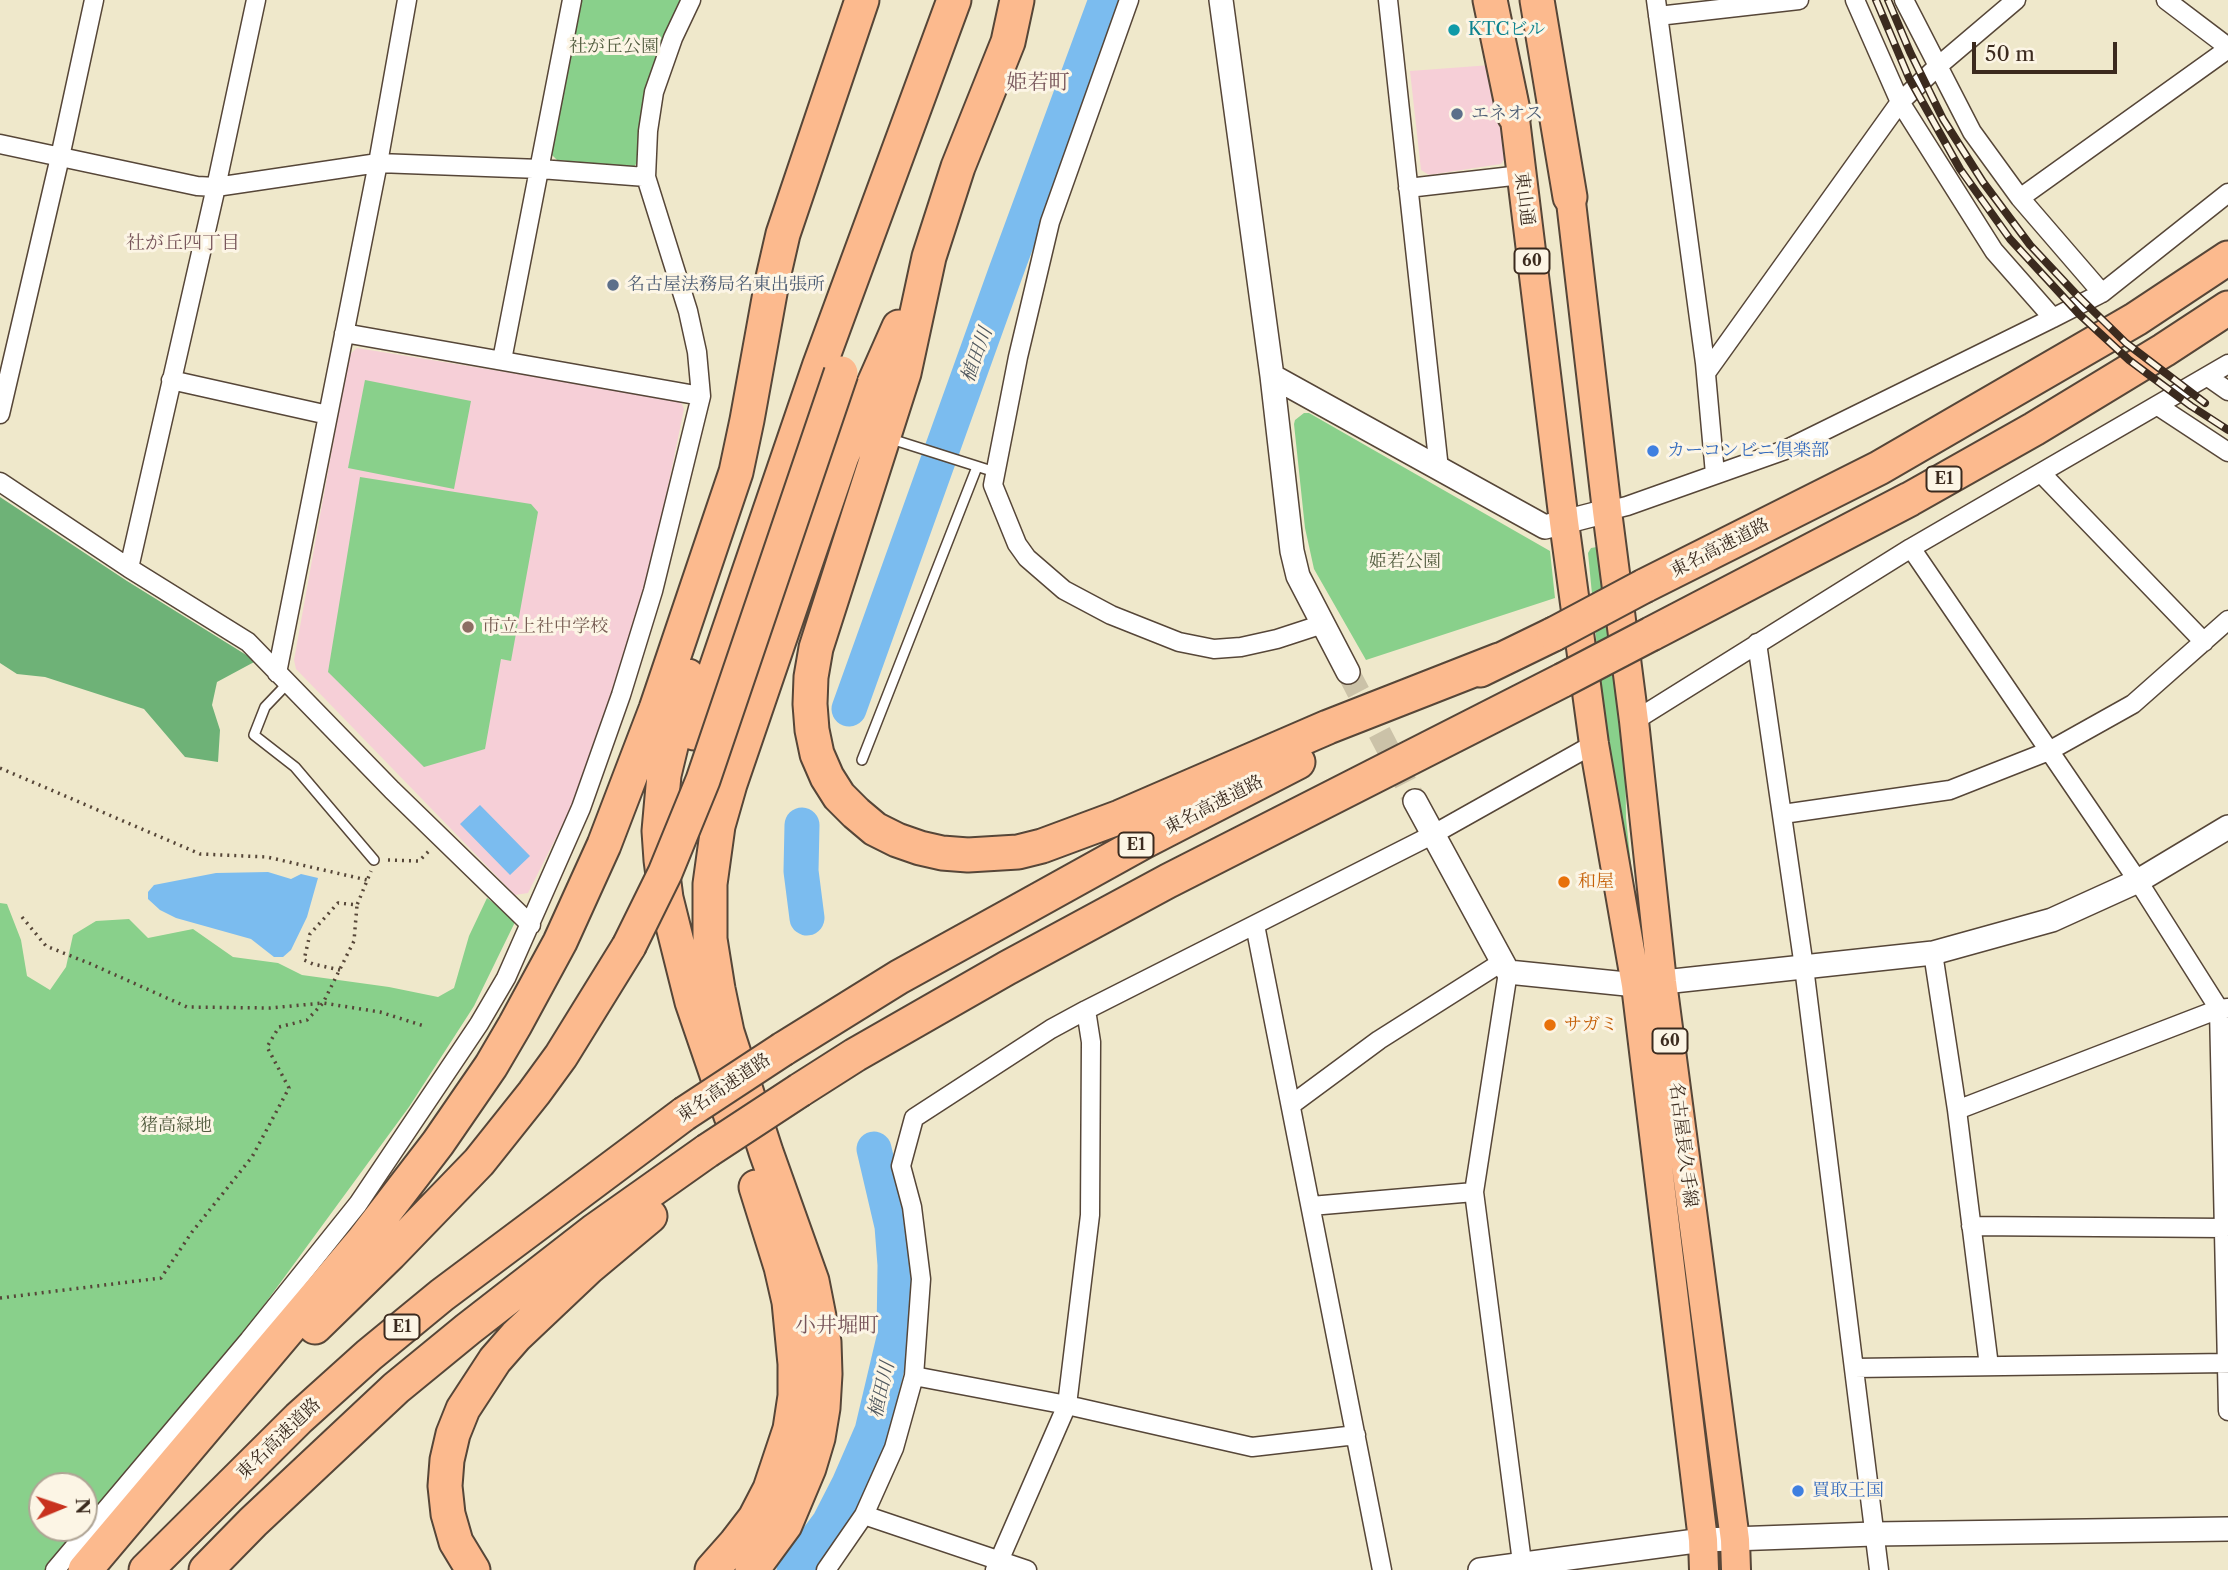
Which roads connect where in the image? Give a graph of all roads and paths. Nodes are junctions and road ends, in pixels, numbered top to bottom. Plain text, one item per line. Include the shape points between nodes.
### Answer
1 (94, 0) edge
2 (256, 0) edge
3 (407, 0) edge
4 (572, 0) edge
5 (691, 0) edge
6 (862, 0) edge
7 (954, 0) edge
8 (1017, 0) edge
9 (1035, 0) edge
10 (1129, 0) edge
11 (1221, 0) edge
12 (1388, 0) edge
13 (1490, 0) edge
14 (1500, 0) edge
15 (1537, 0) edge
16 (1546, 0) edge
17 (1799, 0) edge
18 (1855, 0) edge
19 (1904, 0) edge
20 (2016, 0) edge
21 (2166, 0) edge
22 (1657, 8) edge
23 (1007, 42) junction
24 (2228, 48) edge
25 (934, 50) junction
26 (1937, 67) junction
27 (1900, 102) junction
28 (1514, 115) junction
29 (0, 144) edge
30 (60, 157) junction
31 (378, 163) junction
32 (540, 169) junction
33 (1521, 175) junction
34 (646, 177) junction
35 (216, 187) junction
36 (1408, 188) junction
37 (2228, 193) edge
38 (1570, 197) junction
39 (2020, 198) junction
40 (929, 257) junction
41 (2228, 258) edge
42 (2102, 293) junction
43 (2228, 307) edge
44 (2053, 318) junction
45 (344, 333) junction
46 (502, 360) junction
47 (2228, 364) edge
48 (1706, 373) junction
49 (1272, 376) junction
50 (2208, 377) junction
51 (171, 380) junction
52 (2228, 391) edge
53 (701, 396) junction
54 (2158, 405) junction
55 (0, 414) edge
56 (328, 415) junction
57 (883, 437) junction
58 (2228, 452) edge
59 (977, 467) junction
60 (1440, 469) junction
61 (736, 472) junction
62 (995, 472) junction
63 (2041, 473) junction
64 (1715, 474) junction
65 (0, 482) edge
66 (1607, 511) junction
67 (1564, 522) junction
68 (1911, 548) junction
69 (129, 568) junction
70 (2228, 620) edge
71 (1323, 624) junction
72 (2204, 642) junction
73 (1757, 643) junction
74 (1499, 660) junction
75 (1348, 672) tunnel mouth
76 (282, 678) junction
77 (1634, 721) junction
78 (1594, 744) junction
79 (2049, 751) junction
80 (862, 760) dead end
81 (0, 768) edge
82 (1415, 801) tunnel mouth
83 (1783, 814) junction
84 (2228, 827) edge
85 (1432, 835) junction
86 (443, 837) junction
87 (374, 860) junction
88 (367, 880) junction
89 (2137, 881) junction
90 (357, 905) junction
91 (22, 917) dead end
92 (531, 925) junction
93 (1255, 925) junction
94 (1933, 953) junction
95 (1505, 967) junction
96 (1804, 967) junction
97 (340, 970) junction
98 (1649, 983) junction
99 (692, 1002) junction
100 (323, 1003) junction
101 (2223, 1008) edge
102 (1086, 1010) junction
103 (424, 1026) dead end
104 (1291, 1105) junction
105 (1957, 1111) junction
106 (711, 1159) junction
107 (1474, 1192) junction
108 (1311, 1206) junction
109 (1971, 1226) junction
110 (2223, 1228) junction
111 (0, 1298) edge
112 (2227, 1363) edge
113 (1989, 1366) junction
114 (1854, 1368) junction
115 (914, 1376) junction
116 (1067, 1405) junction
117 (2228, 1411) edge
118 (1356, 1435) junction
119 (185, 1453) junction
120 (864, 1515) junction
121 (2228, 1529) edge
122 (1874, 1534) junction
123 (1703, 1540) junction
124 (1735, 1540) junction
125 (997, 1565) edge
126 (1523, 1567) edge
127 (55, 1570) edge
128 (85, 1570) edge
129 (146, 1570) edge
130 (206, 1570) edge
131 (473, 1570) edge
132 (712, 1570) edge
133 (752, 1570) edge
134 (826, 1570) edge
135 (1027, 1570) edge
136 (1382, 1570) edge
137 (1480, 1570) edge
138 (1704, 1570) edge
139 (1737, 1570) edge
140 (1879, 1570) edge

1 - 30 street
2 - 35 street
3 - 31 street
4 - 32 street
5 - 34 street via 654,92
6 - 61 highway via 783,234
7 - 25 highway
8 - 23 highway
9 - 23 highway
10 - 62 street via 1050,222
11 - 49 street
12 - 36 street
13 - 28 highway
14 - 28 main road, 東山通 / 60
15 - 38 highway
16 - 38 main road, 60
17 - 22 street
18 - 27 street
19 - 26 street
20 - 26 street
21 - 24 street
22 - 48 street
23 - 40 highway
24 - 39 street
25 - 99 highway via 819,367 686,759 675,865 680,934
25 - 119 highway, bridge via 858,324 703,780 629,946 561,1056 479,1162
26 - 27 street
26 - 39 street via 1972,132
27 - 44 street via 1994,251
27 - 48 street
28 - 33 main road, 東山通 / 60
29 - 30 street
30 - 35 street
30 - 55 street
31 - 32 street
31 - 35 street
31 - 45 street
32 - 34 street
32 - 46 street
33 - 36 street
33 - 67 main road, 東山通 / 60
34 - 53 street via 688,310
35 - 51 street
36 - 60 street
37 - 42 street
38 - 66 main road, 60
39 - 42 street
40 - 57 highway via 904,373
40 - 133 highway via 842,456 730,783 713,855 710,939 725,1021 812,1281 824,1342 823,1408 809,1468 785,1525
41 - 74 highway, 東名高速道路 / E1, bridge via 2136,319 1878,468
42 - 44 street
43 - 106 highway, E1, bridge via 2034,429 1932,486 1007,968
44 - 64 street via 1785,450
45 - 46 street
45 - 56 street
46 - 53 street
47 - 50 street
48 - 64 street
49 - 60 street
49 - 71 street via 1292,551 1298,576
50 - 52 street
50 - 54 street
51 - 56 street
51 - 69 street
53 - 92 street via 653,591 621,695 581,808
54 - 58 street
54 - 63 street
56 - 76 street
57 - 59 lane
57 - 74 highway via 816,648 810,704 817,754 839,796 875,829 897,840 968,855 1042,846
59 - 62 lane
59 - 80 lane
60 - 67 street via 1545,527
61 - 99 highway via 660,802 666,898
61 - 119 highway via 619,808 577,907 521,1016 407,1185
62 - 71 street via 993,485 1027,558 1064,590 1111,615 1179,642 1214,649 1277,639
63 - 68 street
63 - 72 street
64 - 66 street
65 - 69 street
66 - 67 street
66 - 77 main road, 名古屋長久手線 / 60
67 - 78 main road, 名古屋長久手線 / 60
68 - 73 street
68 - 79 street
69 - 76 street via 248,642
70 - 72 street
71 - 75 street
72 - 79 street via 2133,704
73 - 77 street
73 - 83 street
74 - 129 highway, 東名高速道路 / E1, bridge via 1143,842 899,977 684,1114 369,1354
76 - 86 street
76 - 87 lane via 254,734 295,767
77 - 98 main road, 名古屋長久手線 / 60
78 - 85 street
78 - 98 main road, 名古屋長久手線 / 60
79 - 83 street via 1950,790
79 - 89 street
81 - 88 path via 200,854 267,857
82 - 85 street
83 - 96 street
84 - 89 street
85 - 93 street
85 - 95 street
86 - 87 path via 419,861
86 - 92 street
87 - 88 path
88 - 90 path
89 - 94 street via 2052,920
89 - 101 street
90 - 97 path via 354,941
90 - 97 path via 338,903 310,934 304,960
91 - 100 path via 46,946 187,1007
92 - 127 street via 478,1024 358,1203
93 - 102 street
93 - 104 street
94 - 96 street
94 - 105 street
95 - 98 street
95 - 104 street via 1379,1040
95 - 107 street
96 - 98 street
96 - 114 street
97 - 100 path
98 - 123 main road, 名古屋長久手線 / 60
98 - 124 main road, 名古屋長久手線 / 60
99 - 132 highway via 781,1267 796,1364 790,1429 770,1489 748,1527
100 - 103 path via 380,1012
100 - 111 path via 307,1020 279,1027 267,1047 289,1088 252,1157 161,1278
101 - 105 street
101 - 110 street
102 - 115 street via 914,1118 901,1166 912,1207 921,1279
102 - 116 street via 1091,1042 1090,1215
104 - 108 street
105 - 109 street
106 - 130 highway, E1 via 593,1231 468,1328 396,1388
106 - 131 highway via 550,1302 495,1360 463,1409 446,1460 445,1486 456,1542
107 - 108 street
107 - 126 street
108 - 118 street
109 - 110 street
109 - 113 street
110 - 112 street
112 - 113 street
112 - 117 street
113 - 114 street
114 - 122 street
115 - 116 street
115 - 120 street via 894,1448
116 - 118 street via 1252,1447
116 - 125 street
118 - 136 street
119 - 128 highway
120 - 125 street
120 - 134 street
121 - 122 street
122 - 124 street
122 - 140 street
123 - 124 street
123 - 126 street
123 - 138 main road, 名古屋長久手線 / 60
124 - 139 main road, 名古屋長久手線 / 60
125 - 135 street
126 - 137 street

